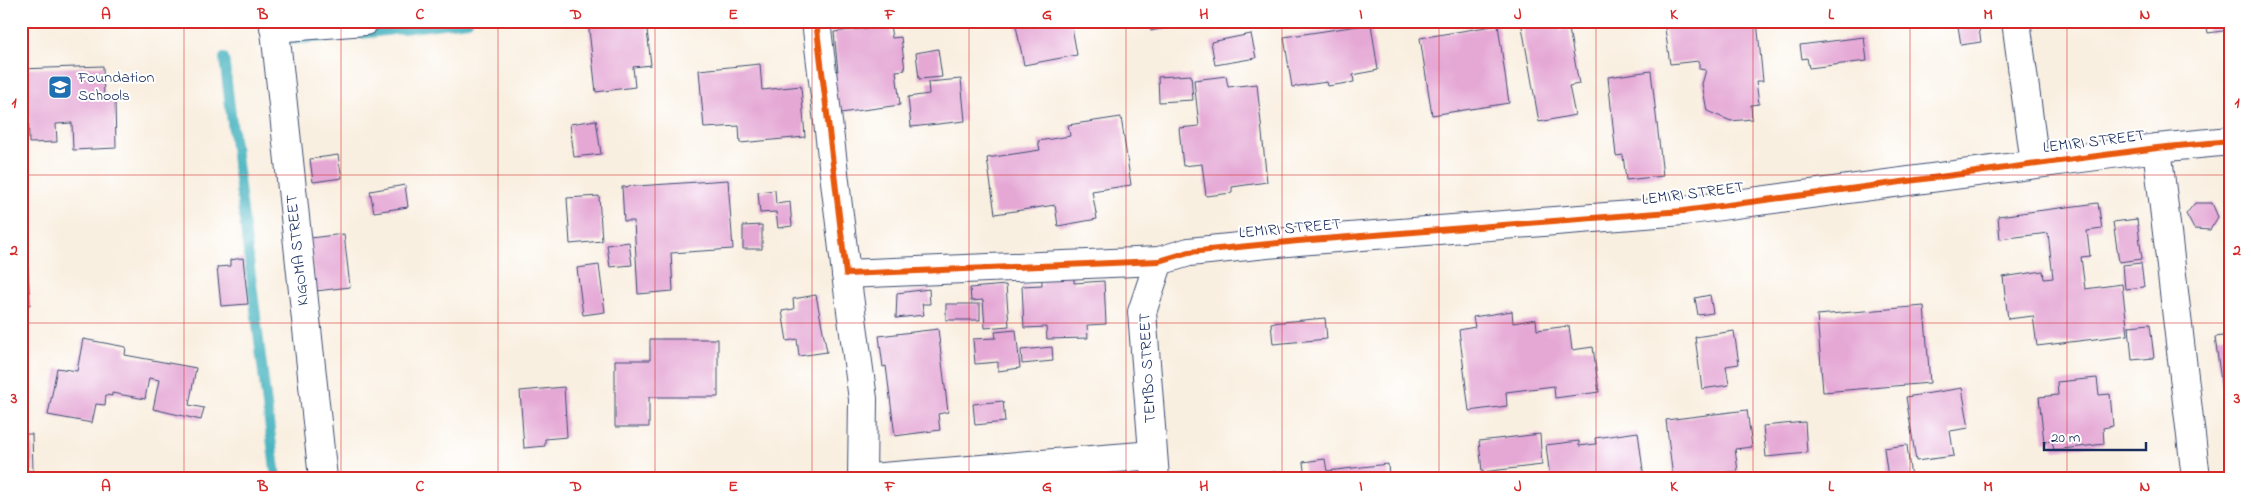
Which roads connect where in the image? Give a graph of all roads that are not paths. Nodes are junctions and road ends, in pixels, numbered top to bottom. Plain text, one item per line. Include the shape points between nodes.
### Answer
1 (365, 21) edge
2 (816, 21) edge
3 (2016, 21) edge
4 (274, 25) edge
5 (2230, 141) edge
6 (2157, 148) junction
7 (2035, 164) junction
8 (1158, 261) junction
9 (846, 274) junction
10 (1154, 466) edge
11 (323, 478) edge
12 (862, 478) edge
13 (870, 478) edge
14 (2196, 478) edge

1 - 4 street
2 - 9 street
3 - 7 street
4 - 11 street, KIGOMA STREET
5 - 6 street, LEMIRI STREET
6 - 7 street, LEMIRI STREET
6 - 14 street
7 - 8 street, LEMIRI STREET via 1683,211 1298,241 1189,252
8 - 9 street, LEMIRI STREET
8 - 10 street, TEMBO STREET via 1142,312
9 - 12 street via 863,399
10 - 13 street

